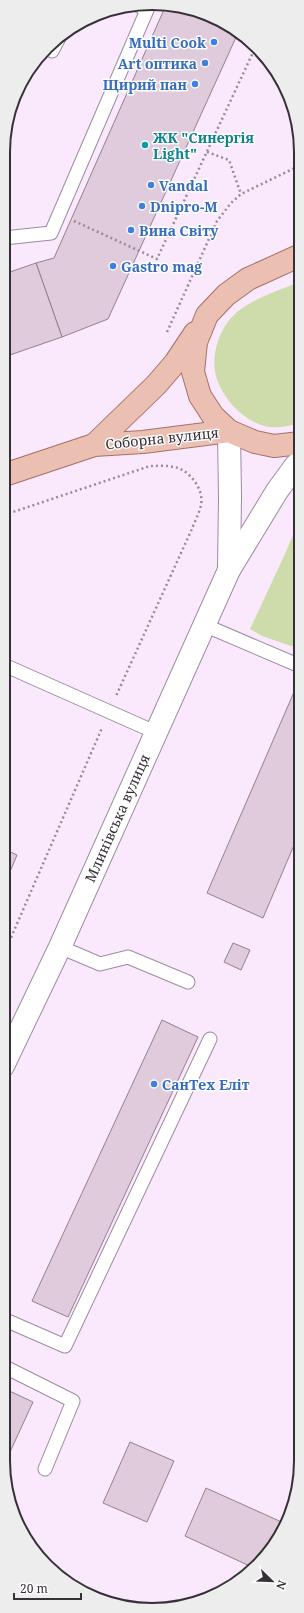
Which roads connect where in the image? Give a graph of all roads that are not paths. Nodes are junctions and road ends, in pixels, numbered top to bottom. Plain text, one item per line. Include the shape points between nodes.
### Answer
1 (147, 10) edge
2 (10, 237) edge
3 (294, 258) edge
4 (207, 315) junction
5 (229, 431) junction
6 (294, 444) edge
7 (94, 445) junction
8 (294, 468) edge
9 (10, 473) edge
10 (229, 570) junction
11 (204, 625) junction
12 (294, 663) edge
13 (10, 667) edge
14 (155, 732) junction
15 (60, 947) junction
16 (188, 982) dead end
17 (210, 1039) dead end
18 (10, 1051) edge
19 (10, 1322) edge
20 (10, 1369) edge
21 (45, 1469) dead end

1 - 2 lane via 51,233
3 - 4 main road via 248,279 226,295
4 - 5 main road via 196,342 193,372 200,396 213,416
4 - 7 main road, Соборна вулиця via 175,363 156,385
5 - 6 main road via 255,442 274,446
5 - 7 main road, Соборна вулиця via 143,442
5 - 10 main road, Млинівська вулиця
7 - 9 main road, Соборна вулиця
8 - 10 main road, Млинівська вулиця
10 - 11 main road, Млинівська вулиця
11 - 12 lane
11 - 14 main road, Млинівська вулиця
13 - 14 lane
14 - 15 main road, Млинівська вулиця
15 - 16 lane via 100,964 128,957
15 - 18 main road, Млинівська вулиця
17 - 19 lane via 65,1346
20 - 21 lane via 74,1401

